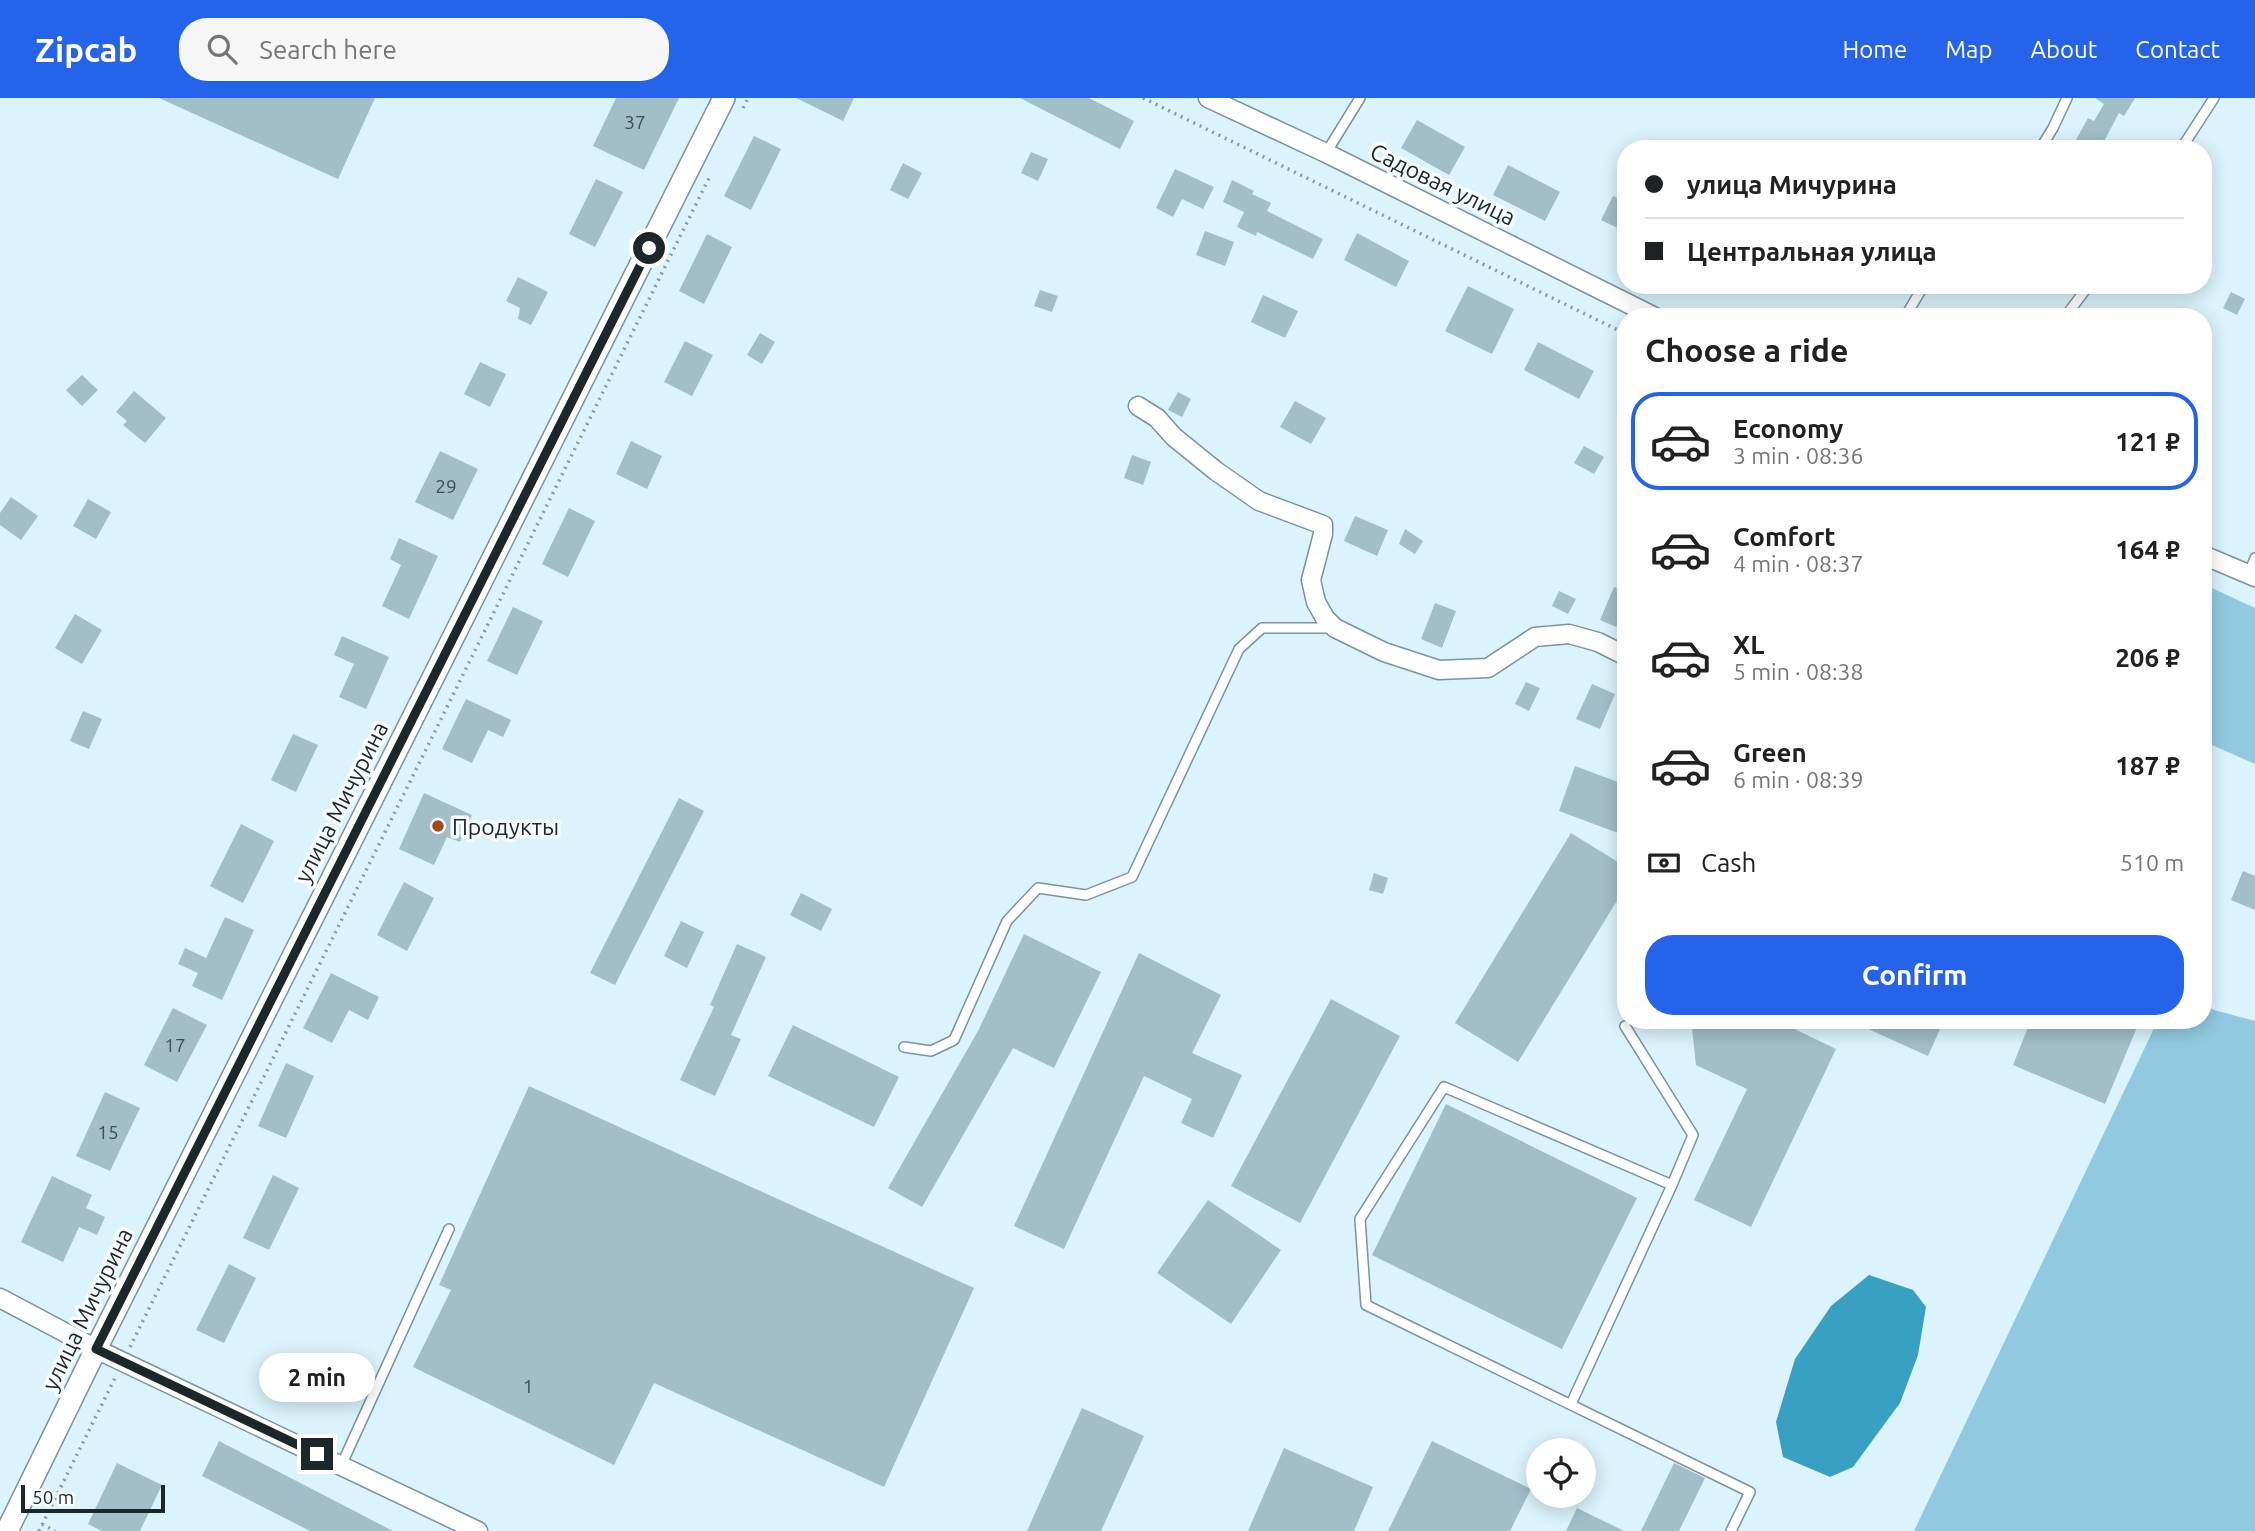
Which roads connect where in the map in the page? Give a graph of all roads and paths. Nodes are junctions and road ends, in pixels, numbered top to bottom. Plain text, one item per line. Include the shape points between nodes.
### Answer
1 (724, 98) edge
2 (748, 98) edge
3 (1143, 98) edge
4 (1208, 98) edge
5 (1360, 98) edge
6 (2067, 98) edge
7 (2214, 98) edge
8 (742, 110) dead end
9 (2045, 140) edge
10 (2187, 140) edge
11 (1326, 153) junction
12 (711, 173) dead end
13 (1637, 308) edge
14 (1617, 330) edge
15 (1138, 406) dead end
16 (2212, 558) edge
17 (2253, 570) edge
18 (1335, 628) junction
19 (1617, 652) edge
20 (1627, 1029) edge
21 (904, 1047) dead end
22 (1672, 1185) junction
23 (449, 1229) dead end
24 (0, 1298) edge
25 (96, 1349) junction
26 (123, 1361) junction
27 (1571, 1404) junction
28 (341, 1466) junction
29 (42, 1524) junction
30 (7, 1531) edge
31 (39, 1531) edge
32 (55, 1531) edge
33 (478, 1531) edge
34 (1731, 1531) edge

1 - 25 street, улица Мичурина
2 - 8 path
3 - 14 path
4 - 11 street, Садовая улица
5 - 11 lane
6 - 9 lane
7 - 10 lane
11 - 13 street, Садовая улица
12 - 26 path
15 - 18 street via 1259,501 1323,525 1311,580 1316,602
16 - 17 street
18 - 19 street via 1384,652 1439,670 1488,668 1535,636 1569,634
18 - 21 lane via 1262,628 1239,649 1132,877 1086,895 1038,888 1007,921 954,1040 931,1051
20 - 22 lane via 1693,1135
22 - 27 lane
22 - 27 lane via 1444,1087 1360,1219 1366,1304
23 - 28 lane
24 - 25 street
25 - 26 street
25 - 30 street, улица Мичурина
26 - 28 street
26 - 29 path
27 - 34 lane via 1750,1492
28 - 33 street
29 - 31 path
29 - 32 path

